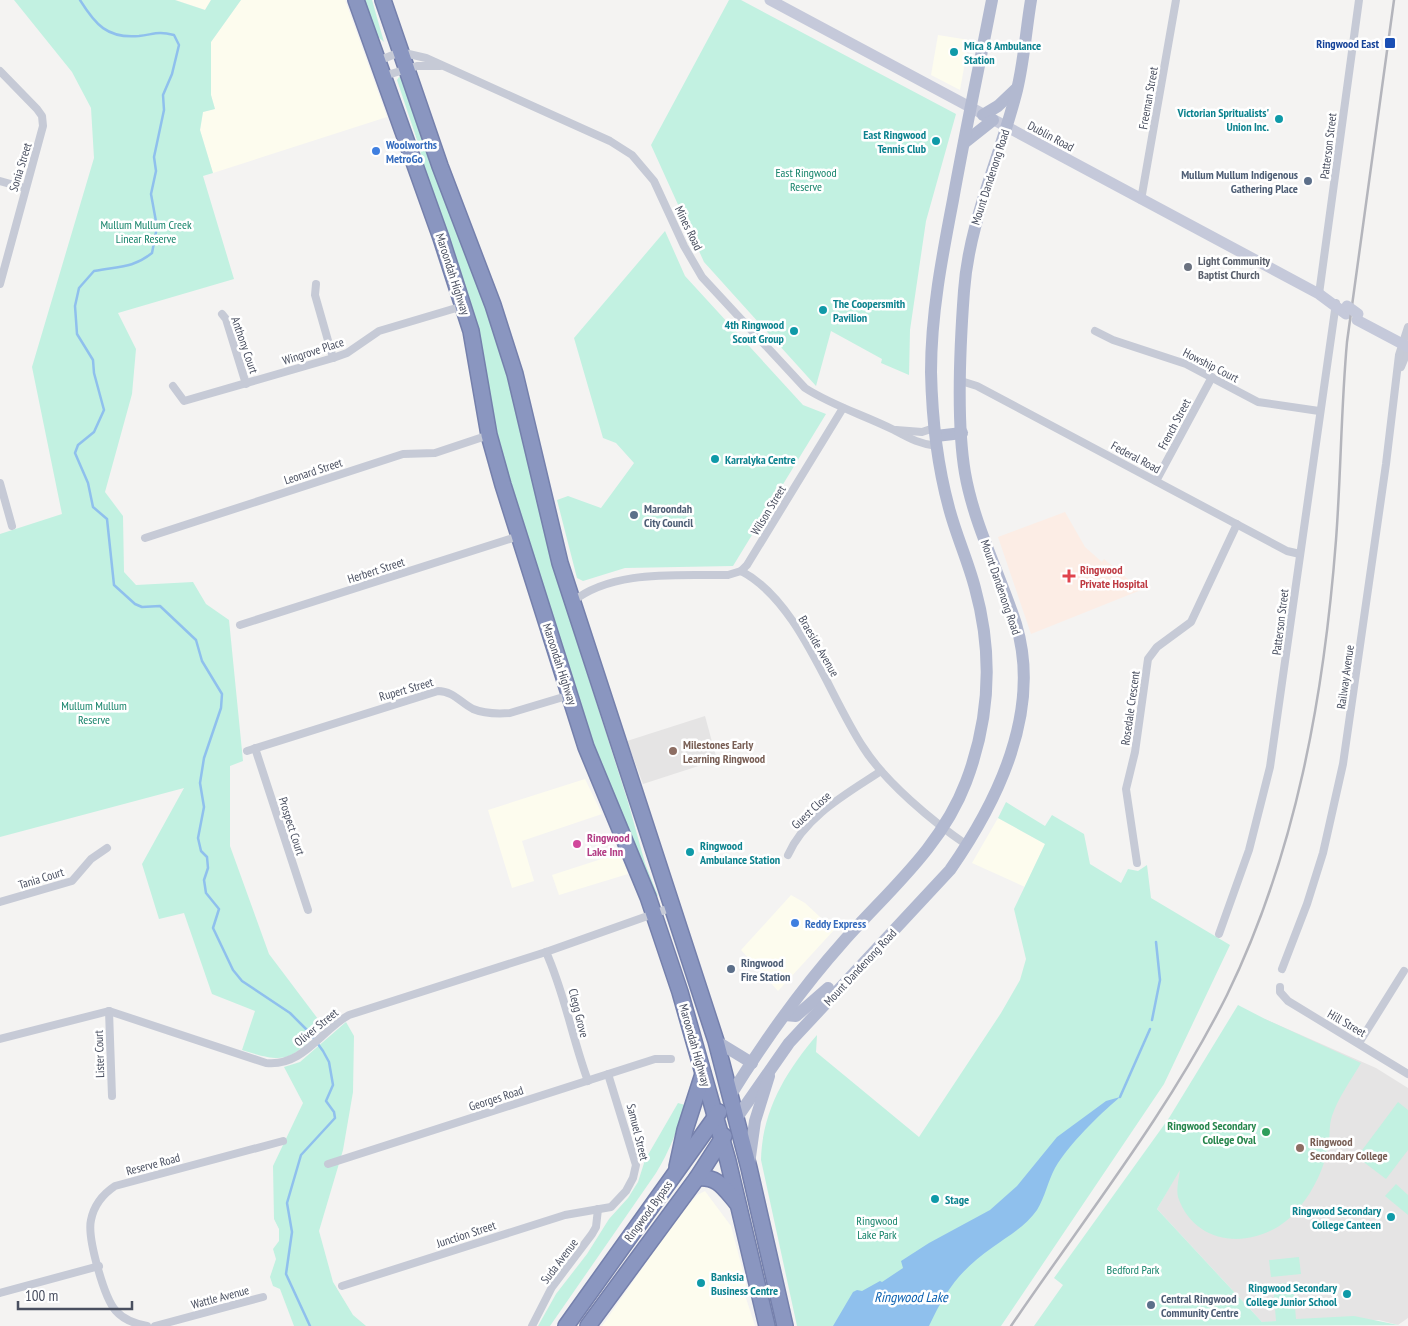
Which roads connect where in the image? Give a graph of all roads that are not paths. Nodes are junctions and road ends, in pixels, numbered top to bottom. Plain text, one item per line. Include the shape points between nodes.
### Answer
1 (356, 0) edge
2 (383, 0) edge
3 (770, 0) edge
4 (992, 0) edge
5 (1031, 0) edge
6 (1176, 0) edge
7 (1359, 0) edge
8 (400, 52) junction
9 (378, 61) junction
10 (442, 67) junction
11 (405, 68) junction
12 (0, 71) edge
13 (384, 76) junction
14 (1017, 88) junction
15 (970, 108) junction
16 (988, 117) junction
17 (1006, 127) junction
18 (964, 143) junction
19 (0, 181) edge
20 (25, 188) junction
21 (1141, 200) junction
22 (0, 284) edge
23 (316, 284) dead end
24 (1320, 294) junction
25 (464, 306) junction
26 (1341, 307) junction
27 (222, 314) dead end
28 (1095, 330) dead end
29 (1406, 341) edge
30 (334, 358) junction
31 (1212, 377) junction
32 (961, 381) junction
33 (246, 384) junction
34 (173, 386) dead end
35 (843, 408) junction
36 (1319, 411) junction
37 (894, 430) junction
38 (962, 433) junction
39 (489, 435) junction
40 (936, 437) junction
41 (1156, 481) junction
42 (0, 482) edge
43 (1236, 524) junction
44 (12, 526) dead end
45 (519, 536) junction
46 (145, 538) dead end
47 (1300, 554) junction
48 (741, 571) junction
49 (572, 602) junction
50 (240, 625) dead end
51 (570, 695) junction
52 (251, 749) joint
53 (881, 771) junction
54 (943, 828) junction
55 (967, 845) junction
56 (107, 848) dead end
57 (788, 855) dead end
58 (1137, 863) dead end
59 (0, 902) edge
60 (673, 906) junction
61 (308, 910) dead end
62 (654, 915) junction
63 (1219, 934) dead end
64 (546, 952) junction
65 (821, 968) junction
66 (1282, 969) dead end
67 (1404, 971) dead end
68 (1280, 987) dead end
69 (834, 988) junction
70 (110, 1011) junction
71 (785, 1015) junction
72 (0, 1039) edge
73 (716, 1041) junction
74 (1359, 1043) junction
75 (671, 1059) dead end
76 (752, 1063) junction
77 (773, 1064) junction
78 (608, 1074) junction
79 (703, 1074) junction
80 (1408, 1074) edge
81 (588, 1080) junction
82 (112, 1096) dead end
83 (730, 1096) junction
84 (715, 1117) junction
85 (736, 1119) junction
86 (283, 1141) dead end
87 (721, 1141) junction
88 (328, 1164) dead end
89 (749, 1168) junction
90 (675, 1173) junction
91 (697, 1178) junction
92 (737, 1203) junction
93 (598, 1209) junction
94 (99, 1266) junction
95 (342, 1286) dead end
96 (776, 1290) junction
97 (0, 1293) edge
98 (758, 1294) junction
99 (263, 1297) dead end
100 (147, 1326) edge
101 (155, 1326) edge
102 (532, 1326) edge
103 (566, 1326) edge
104 (588, 1326) edge
105 (767, 1326) edge
106 (785, 1326) edge

1 - 9 highway, Maroondah Highway
2 - 8 highway, Maroondah Highway
3 - 15 main road, Dublin Road
4 - 15 main road, Mount Dandenong Road
5 - 14 main road, Mount Dandenong Road
6 - 21 street, Freeman Street
7 - 24 street, Patterson Street
8 - 9 street
8 - 10 street, Mines Road via 426,58
8 - 11 highway, Maroondah Highway
9 - 13 highway, Maroondah Highway
10 - 11 street, Mines Road via 421,65
10 - 35 street, Mines Road via 610,141 632,155 654,181 702,277 805,388
11 - 13 street, Mines Road
11 - 49 highway, Maroondah Highway via 493,305 515,374
12 - 20 street, Sonia Street via 32,103 43,121
13 - 25 highway, Maroondah Highway
14 - 16 main road
14 - 17 main road, Mount Dandenong Road
15 - 16 main road, Dublin Road
15 - 18 main road, Mount Dandenong Road
16 - 17 main road, Dublin Road
16 - 18 main road
17 - 21 main road, Dublin Road
17 - 32 main road, Mount Dandenong Road via 971,239 964,290
18 - 40 main road, Mount Dandenong Road via 934,308 931,372
19 - 20 street
20 - 22 street, Sonia Street
21 - 24 main road, Dublin Road
23 - 30 street
24 - 26 main road, Dublin Road
25 - 30 street, Wingrove Place via 379,331
25 - 39 highway, Maroondah Highway
26 - 29 main road, Dublin Road, bridge
26 - 36 street, Patterson Street
27 - 33 street, Anthony Court
28 - 31 street, Howship Court via 1113,340 1177,360
29 - 66 street, Railway Avenue via 1397,381 1343,764 1323,852
30 - 33 street, Wingrove Place
31 - 36 street, Howship Court via 1258,402
31 - 41 street, French Street
32 - 38 main road, Mount Dandenong Road
32 - 41 street, Federal Road via 977,386
33 - 34 street, Wingrove Place via 184,401
35 - 37 street, Mines Road
35 - 48 street, Wilson Street via 748,565
36 - 47 street, Patterson Street
37 - 40 street, Mines Road via 922,432
37 - 40 street, Mines Road via 912,441
38 - 40 main road
38 - 55 main road, Mount Dandenong Road via 965,473 973,507 1016,626 1023,666 1016,739 999,786
39 - 45 highway, Maroondah Highway
39 - 46 street, Leonard Street via 435,453 404,454
40 - 54 main road, Mount Dandenong Road via 948,507 975,586 987,655 986,698 979,743 958,802
41 - 43 street, Federal Road
42 - 44 street
43 - 47 street, Federal Road via 1287,551
43 - 58 street, Rosedale Crescent via 1191,622 1156,647 1148,659 1135,752 1126,789
45 - 50 street, Herbert Street
45 - 51 highway, Maroondah Highway
47 - 63 street, Patterson Street via 1270,767 1249,850
48 - 49 street via 728,575 628,579 584,592
48 - 53 street, Braeside Avenue via 758,581 799,630 863,747
49 - 60 highway, Maroondah Highway
51 - 52 street, Rupert Street via 500,714 478,711 450,693 438,691
51 - 62 highway, Maroondah Highway via 586,747
52 - 61 street, Prospect Court
53 - 54 street, Braeside Avenue
53 - 57 street, Guest Close via 828,807 797,838
54 - 55 street, Braeside Avenue
54 - 65 main road, Mount Dandenong Road via 912,869
55 - 69 main road, Mount Dandenong Road via 938,884
56 - 59 street, Tania Court via 91,859 72,881
60 - 62 street, Oliver Street
60 - 73 highway, Maroondah Highway
62 - 64 street, Oliver Street
62 - 79 highway, Maroondah Highway
64 - 70 street, Oliver Street via 350,1015 293,1060 283,1063 266,1063
64 - 81 street, Clegg Grove via 560,985 575,1046
65 - 69 main road via 822,982
65 - 71 main road, Mount Dandenong Road
67 - 74 street
68 - 74 street, Hill Street via 1288,1001
69 - 71 main road via 796,1016
69 - 77 main road, Mount Dandenong Road
70 - 72 street
70 - 82 street, Lister Court
71 - 76 main road, Mount Dandenong Road
73 - 76 main road
73 - 83 highway, Maroondah Highway
74 - 80 street, Hill Street
75 - 78 street, Georges Road via 655,1059
76 - 83 main road, Mount Dandenong Road
77 - 85 main road, Mount Dandenong Road
77 - 89 main road via 755,1121
78 - 81 street, Georges Road
78 - 93 street, Samuel Street via 636,1165 633,1178 621,1197 611,1207
79 - 84 highway, Maroondah Highway
79 - 90 highway
81 - 88 street, Georges Road
83 - 84 highway, Ringwood Bypass
83 - 85 highway, Maroondah Highway
84 - 87 highway, Maroondah Highway
84 - 90 highway, Ringwood Bypass
85 - 87 highway, Ringwood Bypass
85 - 89 highway, Maroondah Highway
86 - 94 street, Reserve Road via 115,1186 95,1207 90,1224
87 - 91 highway, Ringwood Bypass
87 - 92 highway, Maroondah Highway
89 - 96 highway, Maroondah Highway
90 - 103 highway, Ringwood Bypass
91 - 92 highway via 716,1180
91 - 104 highway, Ringwood Bypass
92 - 98 highway, Maroondah Highway
93 - 95 street, Junction Street via 565,1215
93 - 102 street, Suda Avenue via 596,1227 552,1287
94 - 97 street
94 - 100 street via 109,1302 126,1319
96 - 98 highway
96 - 106 highway, Maroondah Highway
98 - 105 highway, Maroondah Highway
99 - 101 street, Wattle Avenue

